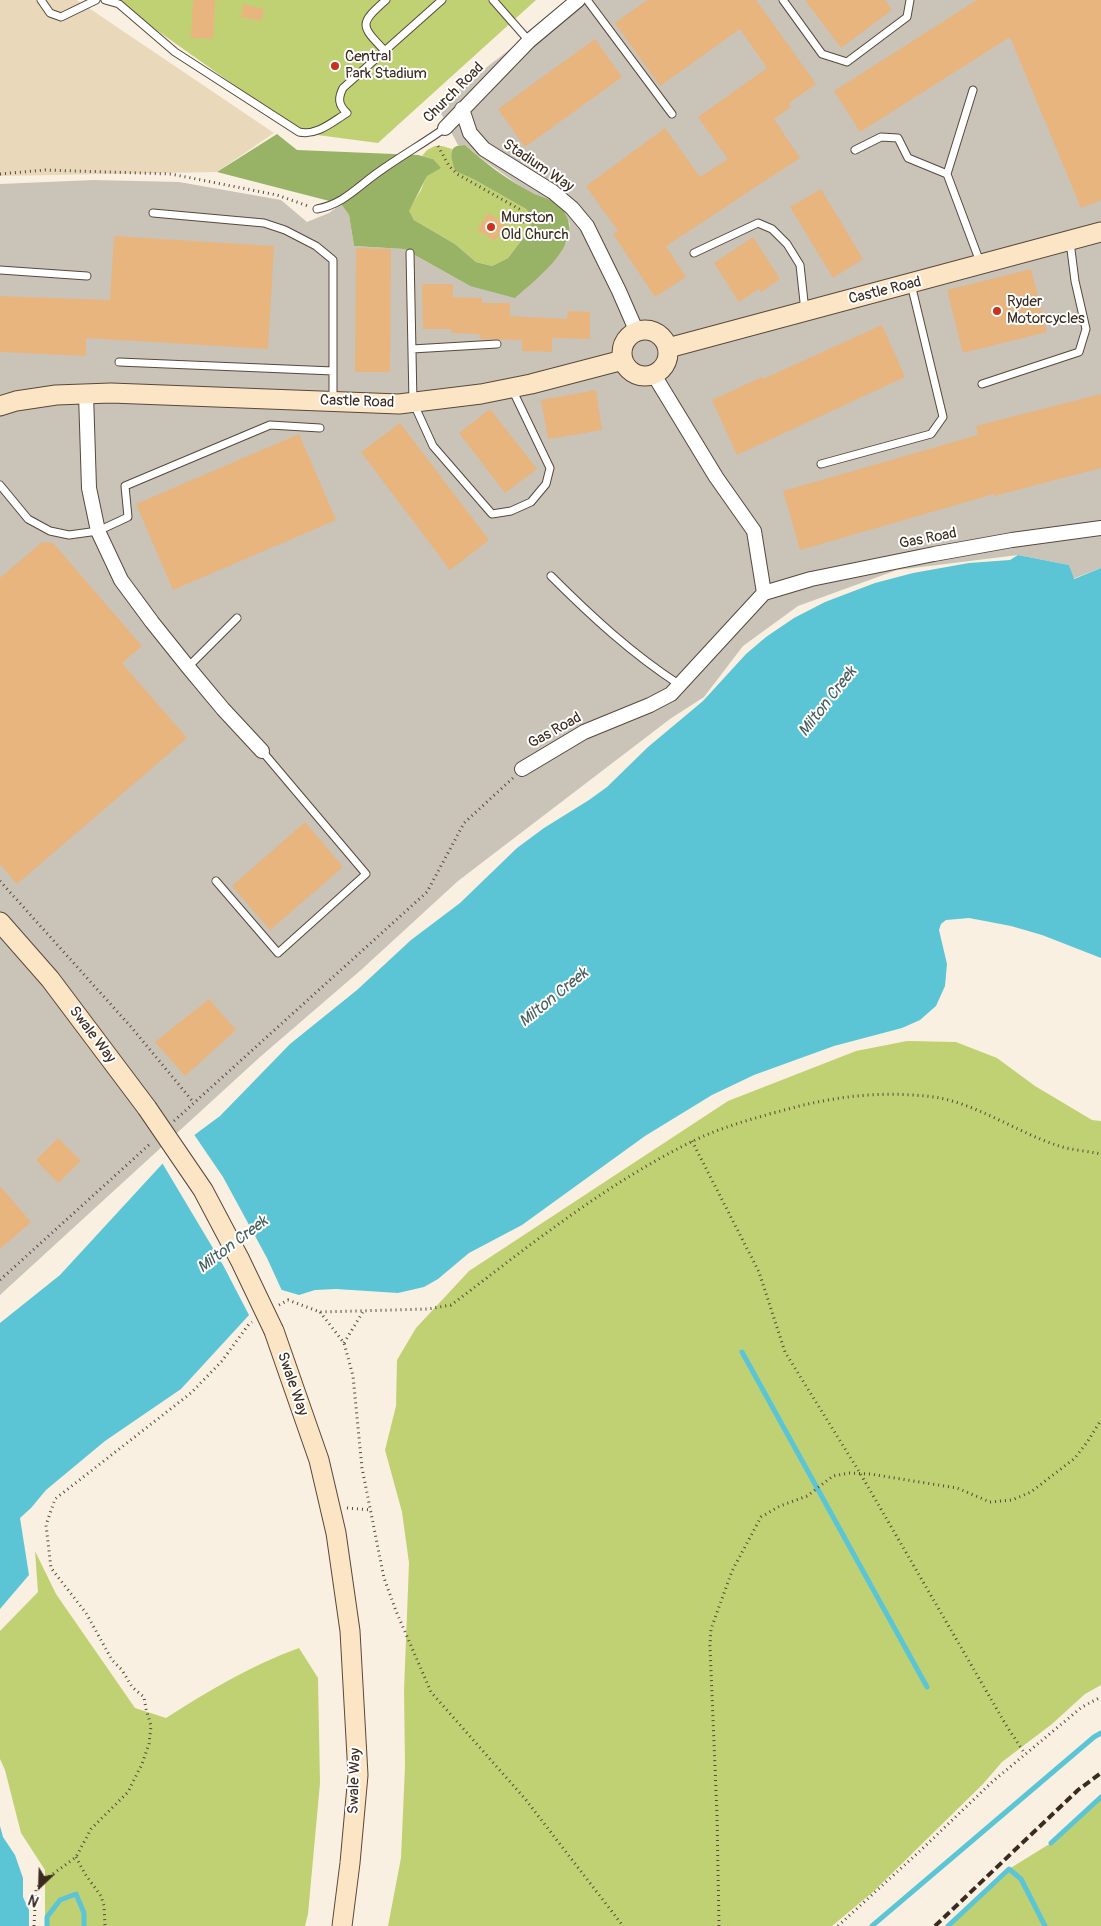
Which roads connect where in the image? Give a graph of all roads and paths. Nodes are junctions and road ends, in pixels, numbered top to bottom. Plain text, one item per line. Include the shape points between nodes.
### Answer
1 (41, 0) edge
2 (96, 0) edge
3 (105, 0) edge
4 (386, 0) edge
5 (442, 0) edge
6 (493, 0) edge
7 (578, 0) edge
8 (587, 0) edge
9 (783, 0) edge
10 (910, 0) edge
11 (529, 41) junction
12 (385, 51) junction
13 (973, 90) dead end
14 (462, 109) junction
15 (672, 114) dead end
16 (445, 128) joint
17 (433, 136) junction
18 (855, 150) dead end
19 (0, 174) edge
20 (947, 174) junction
21 (317, 209) joint
22 (153, 214) dead end
23 (1101, 232) edge
24 (500, 234) dead end
25 (1070, 241) junction
26 (410, 253) dead end
27 (694, 253) dead end
28 (981, 265) junction
29 (0, 270) edge
30 (87, 276) dead end
31 (911, 284) junction
32 (805, 311) junction
33 (636, 330) junction
34 (497, 344) dead end
35 (668, 348) junction
36 (412, 349) junction
37 (623, 360) junction
38 (119, 362) dead end
39 (333, 371) junction
40 (654, 375) junction
41 (982, 384) dead end
42 (512, 388) junction
43 (86, 394) junction
44 (333, 401) junction
45 (413, 402) junction
46 (0, 406) edge
47 (320, 428) dead end
48 (822, 464) dead end
49 (0, 485) edge
50 (1101, 528) edge
51 (98, 531) junction
52 (550, 576) dead end
53 (764, 593) junction
54 (237, 618) dead end
55 (188, 667) junction
56 (680, 685) junction
57 (262, 751) joint
58 (522, 769) joint
59 (0, 881) edge
60 (216, 881) dead end
61 (0, 922) edge
62 (194, 1103) junction
63 (172, 1123) dead end
64 (158, 1137) dead end
65 (692, 1141) junction
66 (1101, 1154) edge
67 (0, 1280) edge
68 (272, 1310) dead end
69 (364, 1310) junction
70 (320, 1312) junction
71 (256, 1319) dead end
72 (344, 1343) junction
73 (1101, 1420) edge
74 (860, 1474) junction
75 (345, 1508) dead end
76 (372, 1510) junction
77 (1101, 1697) edge
78 (1025, 1754) junction
79 (76, 1857) junction
80 (34, 1926) edge
81 (105, 1926) edge
82 (342, 1926) edge
83 (623, 1926) edge
84 (719, 1926) edge
85 (838, 1926) edge

1 - 2 lane via 50,12 61,17
3 - 12 lane via 119,4 175,52 302,132 320,129 347,113 339,101 343,88
4 - 12 lane via 369,15 365,26
5 - 12 lane
6 - 11 lane
7 - 11 street, Church Road
8 - 15 lane
9 - 10 lane via 822,54 847,62 907,17
11 - 14 street, Church Road
13 - 20 lane
14 - 16 street, Church Road
14 - 33 street, Stadium Way via 470,133 484,149 553,192 572,208 586,226
16 - 17 lane, Church Road
17 - 21 lane, Church Road via 351,194 331,206
17 - 24 path via 457,174 521,210 523,221 516,234 509,237
18 - 20 lane via 881,137 898,138 908,158
19 - 21 path via 45,170 172,174 277,195
20 - 28 lane
22 - 39 lane via 264,223 316,246 333,260
23 - 25 main road, Castle Road
25 - 28 main road, Castle Road
25 - 41 lane via 1086,329 1079,352
26 - 36 lane
27 - 32 lane via 758,223 772,229 787,244 800,265
28 - 31 main road, Castle Road
29 - 30 lane
31 - 32 main road, Castle Road
31 - 48 lane via 943,417 931,434
32 - 35 main road, Castle Road
33 - 35 main road via 655,332
33 - 37 main road via 623,344
34 - 36 lane
35 - 40 main road via 667,361
36 - 45 lane
37 - 40 main road via 626,367 639,376
37 - 42 main road, Castle Road
38 - 39 lane
39 - 44 lane
40 - 53 street via 716,477 754,531
42 - 45 main road, Castle Road
42 - 45 lane via 550,468 546,484 531,502 511,511 492,514 433,446
43 - 44 main road, Castle Road
43 - 46 main road, Castle Road via 56,395
43 - 51 street via 89,488
44 - 45 main road, Castle Road
47 - 51 lane via 270,425 125,486 128,517
49 - 51 lane via 28,519 50,532 69,535
50 - 53 street, Gas Road via 944,552 811,579
51 - 55 street via 121,580
52 - 56 lane via 599,624
53 - 56 street, Gas Road
54 - 55 lane
55 - 57 street
56 - 58 street, Gas Road via 671,694 584,732
57 - 60 lane via 366,874 278,953
58 - 62 path via 464,823 427,892
59 - 62 path via 132,1028
61 - 82 main road, Swale Way, bridge via 50,979 148,1108 203,1190 274,1331 319,1460 336,1533 350,1631 358,1775
62 - 63 path
64 - 67 path
65 - 66 path via 734,1124 815,1101 885,1093 936,1097 974,1109 1057,1145
65 - 69 path via 592,1201 451,1304 428,1310
65 - 74 path via 759,1272 785,1352
68 - 70 path via 288,1300
69 - 70 path
69 - 72 path
70 - 72 path
71 - 79 path via 191,1393 55,1499 46,1525 51,1568 86,1613 112,1660 132,1687 144,1697 151,1726 142,1764 128,1792 91,1829
72 - 76 path via 353,1376 362,1468
73 - 74 path via 1074,1458 1031,1492 1012,1500 990,1502 957,1488
74 - 78 path
74 - 84 path via 833,1476 807,1496 761,1517 732,1571 712,1629
75 - 76 path
76 - 83 path via 384,1578 431,1692 526,1800
77 - 78 path via 1082,1707
78 - 85 path
79 - 80 path via 36,1889
79 - 81 path via 101,1896

